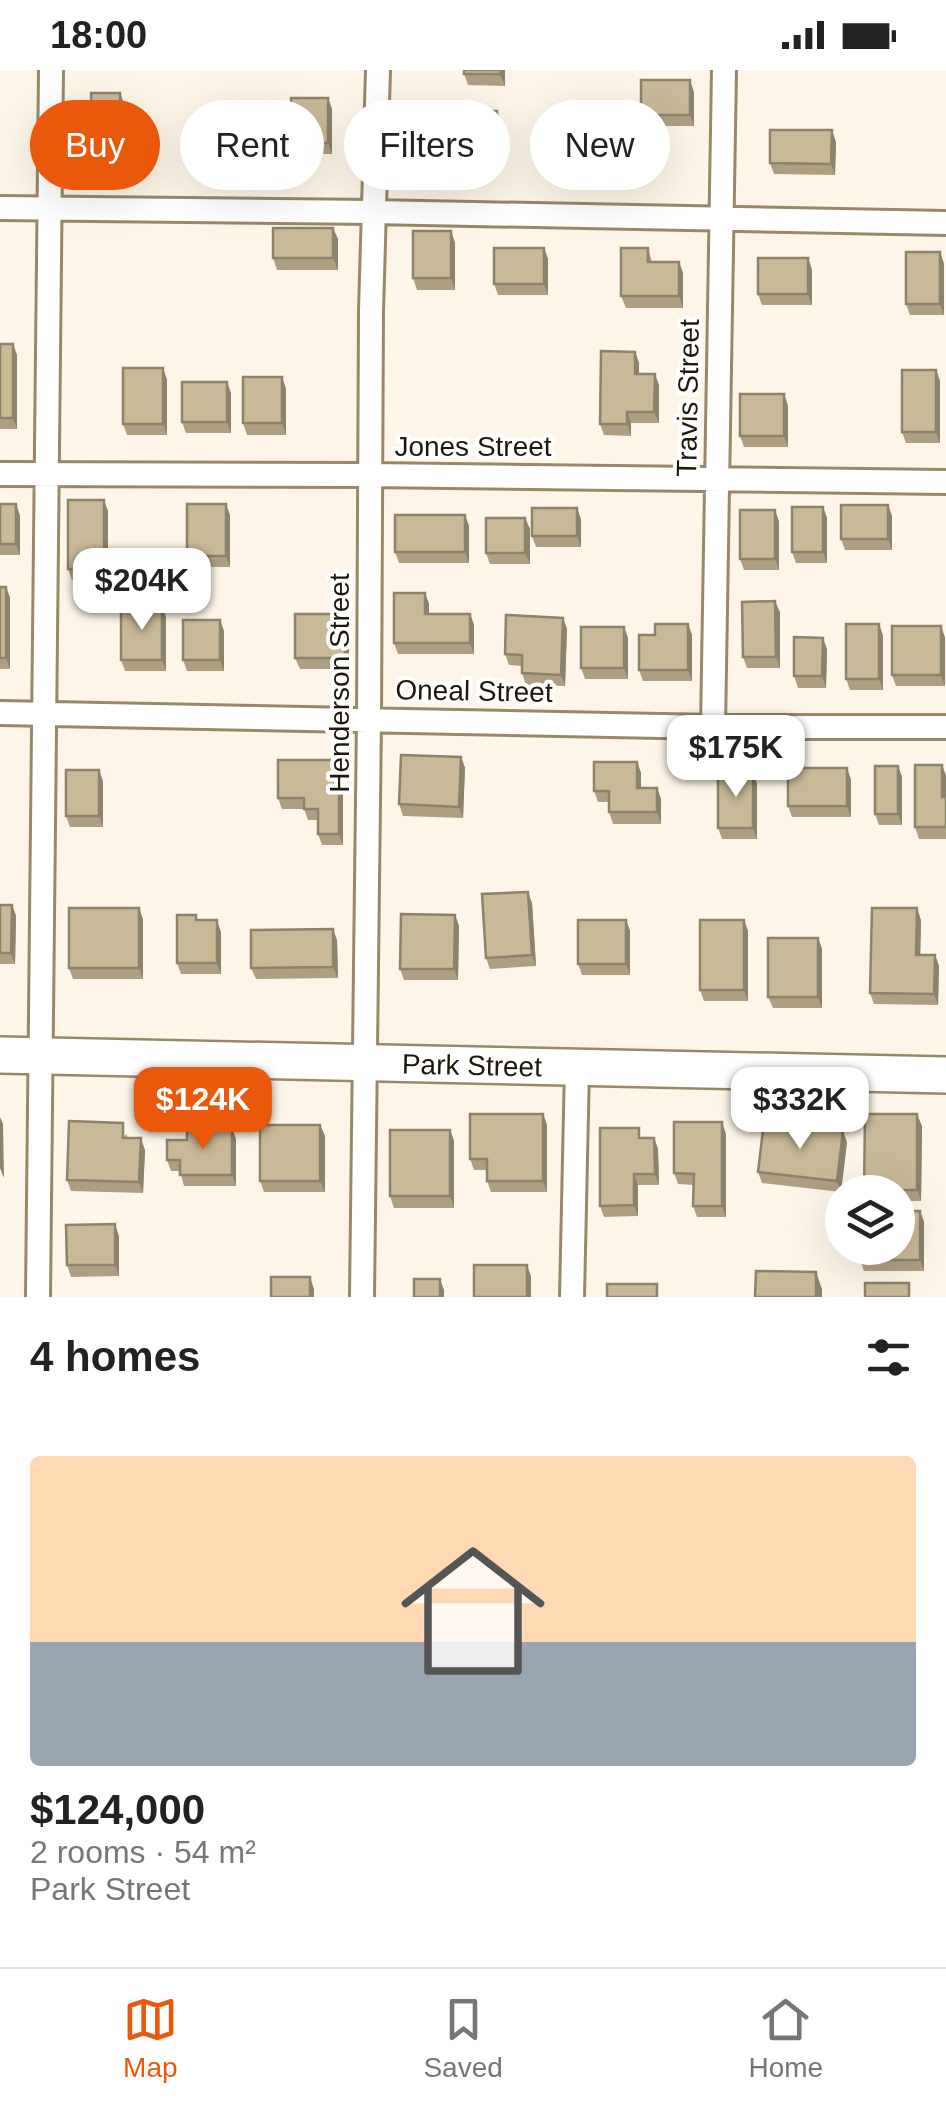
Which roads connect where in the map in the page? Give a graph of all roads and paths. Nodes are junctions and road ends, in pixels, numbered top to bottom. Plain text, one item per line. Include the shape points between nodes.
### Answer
1 (50, 70) edge
2 (378, 70) edge
3 (724, 70) edge
4 (0, 208) edge
5 (48, 209) junction
6 (373, 212) junction
7 (721, 218) junction
8 (946, 223) edge
9 (0, 474) edge
10 (47, 474) junction
11 (370, 475) junction
12 (717, 478) junction
13 (946, 482) edge
14 (0, 713) edge
15 (44, 714) junction
16 (369, 719) junction
17 (713, 727) junction
18 (946, 727) edge
19 (0, 1055) edge
20 (41, 1056) junction
21 (365, 1062) junction
22 (577, 1067) junction
23 (946, 1074) edge
24 (38, 1297) edge
25 (362, 1297) edge
26 (572, 1297) edge

1 - 5 street
2 - 6 street, Henderson Street
3 - 7 street, Travis Street
4 - 5 street
5 - 6 street
5 - 10 street
6 - 7 street
6 - 11 street, Henderson Street
7 - 8 street
7 - 12 street, Travis Street
9 - 10 street, Jones Street
10 - 11 street, Jones Street
10 - 15 street
11 - 12 street, Jones Street
11 - 16 street, Henderson Street
12 - 13 street, Jones Street
12 - 17 street, Travis Street
14 - 15 street, Oneal Street
15 - 16 street, Oneal Street
15 - 20 street
16 - 17 street, Oneal Street
16 - 21 street, Henderson Street
17 - 18 street, Oneal Street
19 - 20 main road, Park Street
20 - 21 main road, Park Street
20 - 24 street
21 - 22 main road, Park Street
21 - 25 street, Henderson Street
22 - 23 main road, Park Street
22 - 26 street

